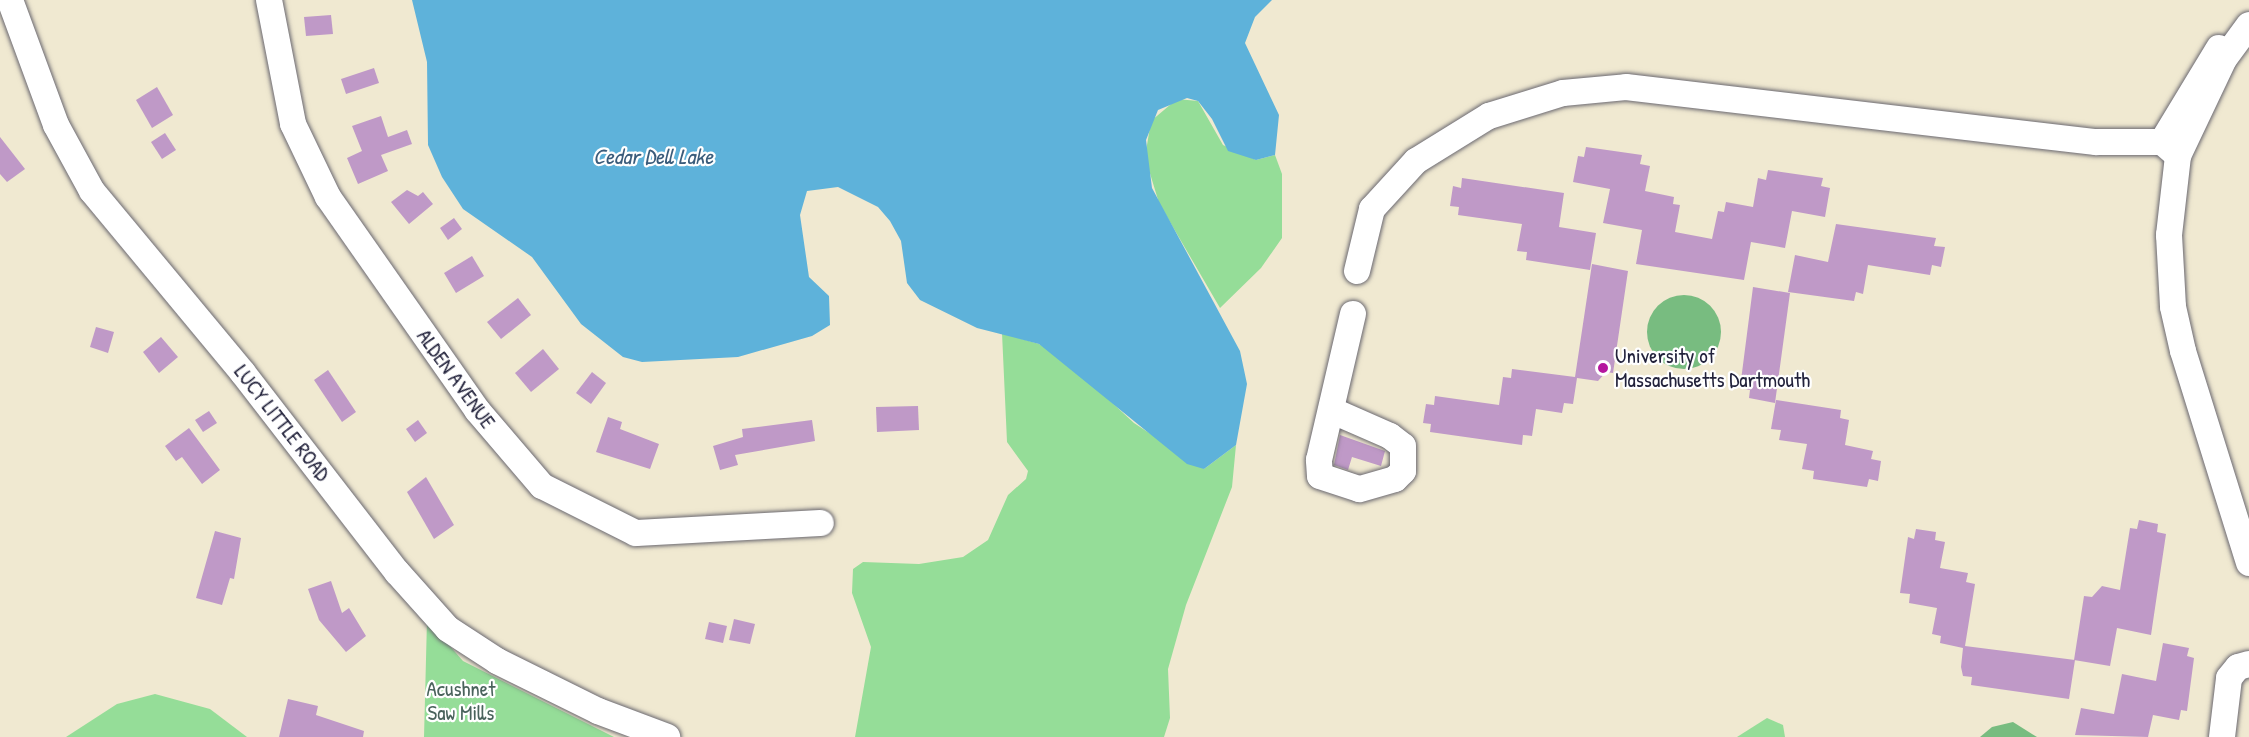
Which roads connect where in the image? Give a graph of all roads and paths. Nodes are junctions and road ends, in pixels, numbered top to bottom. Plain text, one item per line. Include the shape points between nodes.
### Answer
1 (10, 0) edge
2 (269, 0) edge
3 (2249, 15) edge
4 (2249, 24) edge
5 (2170, 149) junction
6 (1357, 271) dead end
7 (1353, 314) dead end
8 (1333, 411) dead end
9 (821, 523) dead end
10 (2249, 563) edge
11 (2249, 664) edge
12 (667, 737) edge
13 (2222, 737) edge

1 - 12 street, LUCY LITTLE ROAD via 56,125 92,191 243,373 411,589 448,629 497,661 598,711
2 - 9 street, ALDEN AVENUE via 293,124 328,196 477,410 542,486 636,533
3 - 5 street via 2194,82
4 - 5 street
5 - 6 street via 1626,87 1563,93 1489,116 1416,161 1372,209
5 - 10 street via 2173,307
7 - 8 street
11 - 13 street via 2238,667 2229,678

